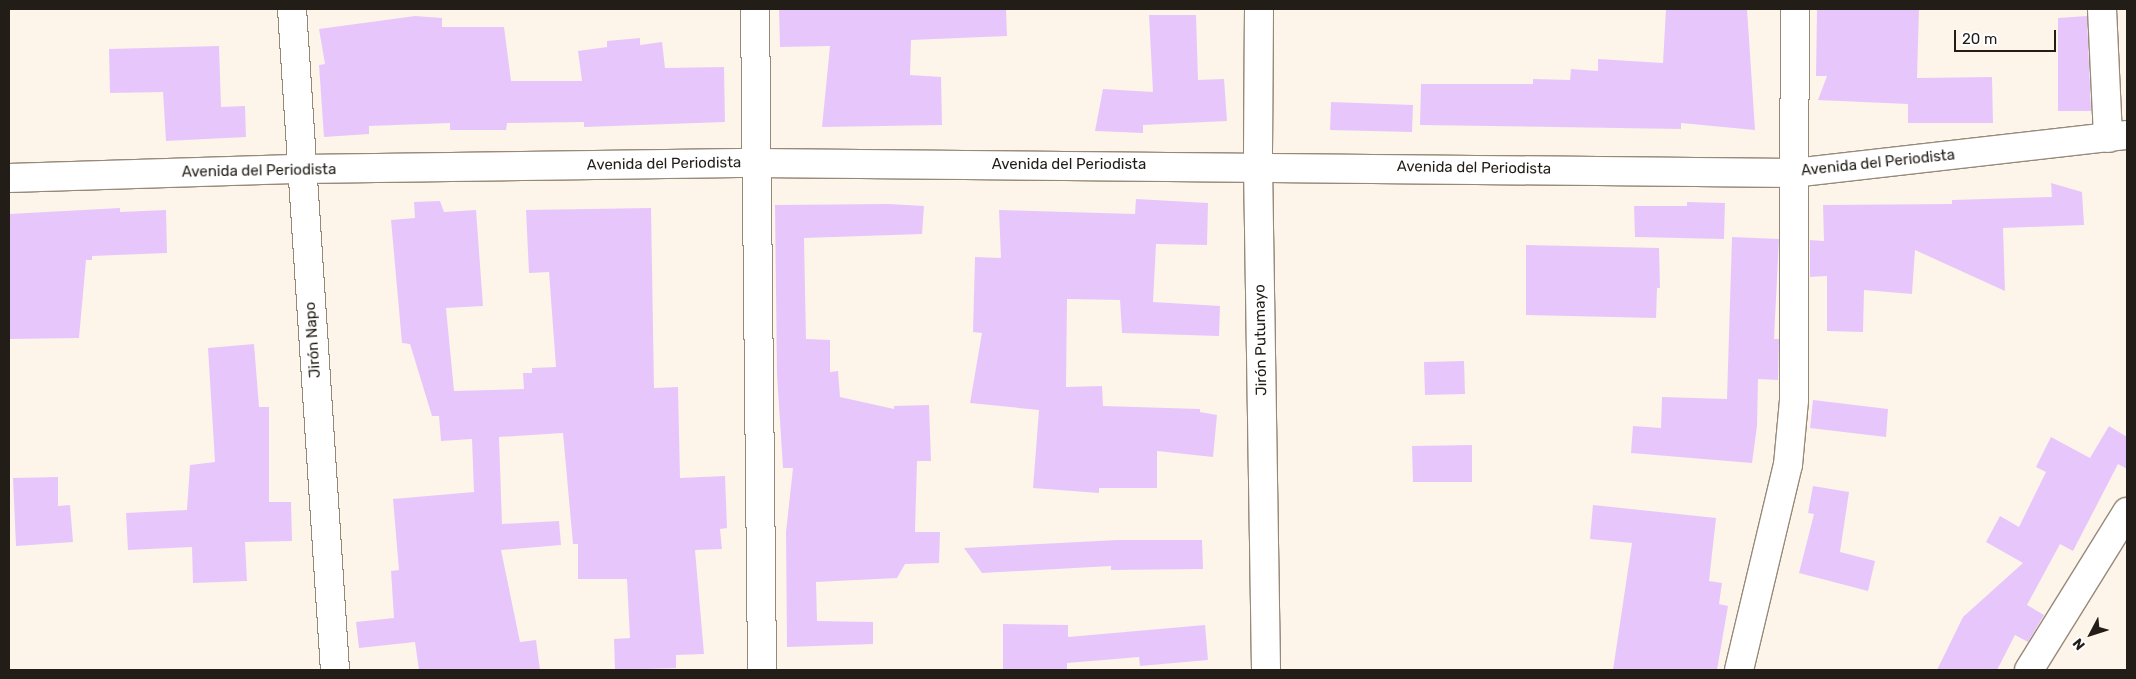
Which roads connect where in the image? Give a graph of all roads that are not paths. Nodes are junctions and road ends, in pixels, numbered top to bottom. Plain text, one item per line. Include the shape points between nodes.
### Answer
1 (292, 9) edge
2 (755, 9) edge
3 (1259, 9) edge
4 (1795, 9) edge
5 (2102, 9) edge
6 (2118, 136) edge
7 (757, 163) junction
8 (1258, 166) junction
9 (302, 169) junction
10 (1794, 173) junction
11 (9, 178) edge
12 (2127, 512) edge
13 (335, 670) edge
14 (762, 670) edge
15 (1266, 670) edge
16 (1739, 670) edge
17 (2029, 670) edge

1 - 9 street, Jirón Napo
2 - 7 street
3 - 8 street, Jirón Putumayo
4 - 10 street
5 - 6 street
6 - 10 street, Avenida del Periodista
7 - 8 street, Avenida del Periodista
7 - 9 street, Avenida del Periodista
7 - 14 street
8 - 10 street, Avenida del Periodista
8 - 15 street, Jirón Putumayo
9 - 11 street, Avenida del Periodista
9 - 13 street, Jirón Napo
10 - 16 street via 1794,400 1788,465
12 - 17 street

